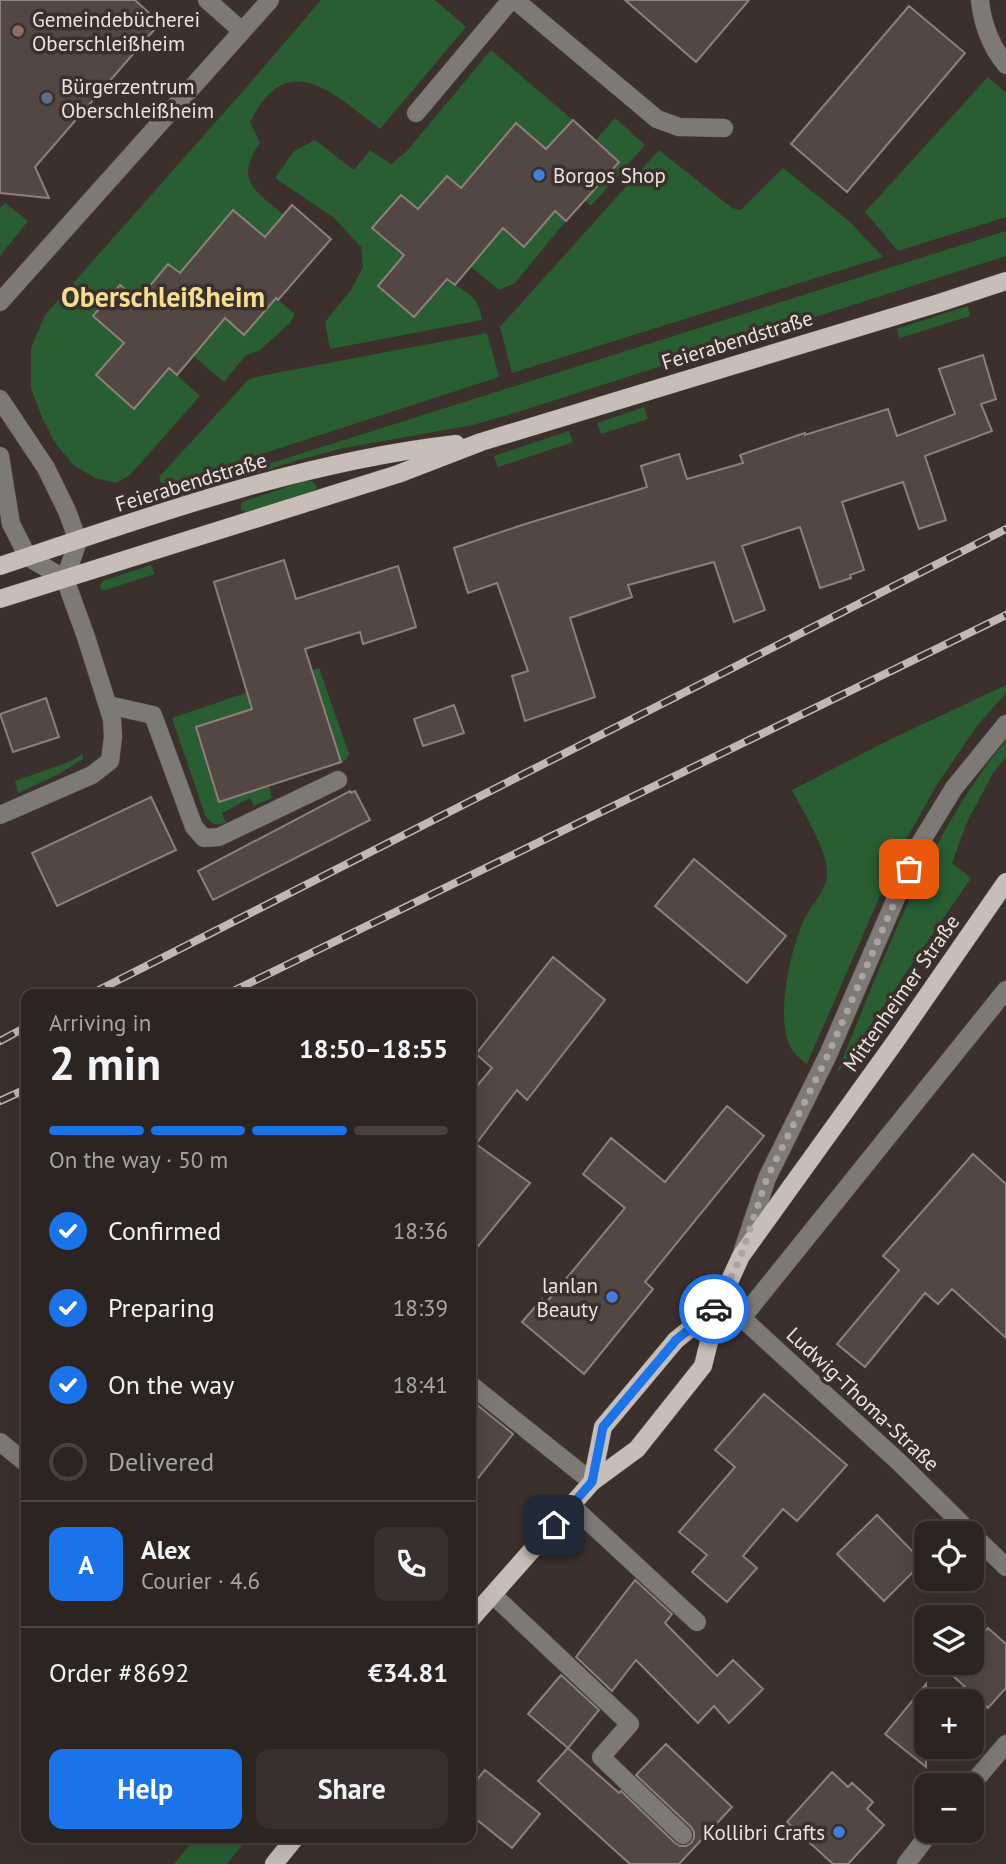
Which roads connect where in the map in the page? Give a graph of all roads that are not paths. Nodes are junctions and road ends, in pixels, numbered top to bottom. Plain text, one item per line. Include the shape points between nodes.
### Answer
1 (207, 0) edge
2 (270, 0) edge
3 (513, 0) edge
4 (979, 0) edge
5 (242, 31) junction
6 (1006, 65) edge
7 (416, 113) dead end
8 (724, 128) dead end
9 (1006, 281) edge
10 (0, 302) edge
11 (0, 399) edge
12 (481, 442) junction
13 (0, 456) edge
14 (78, 541) junction
15 (28, 557) junction
16 (0, 566) edge
17 (65, 579) junction
18 (0, 600) edge
19 (108, 705) junction
20 (1006, 724) edge
21 (338, 780) dead end
22 (0, 815) edge
23 (1006, 882) edge
24 (1006, 990) edge
25 (741, 1256) junction
26 (718, 1306) junction
27 (741, 1318) junction
28 (476, 1389) edge
29 (0, 1443) edge
30 (21, 1459) edge
31 (592, 1482) junction
32 (572, 1506) junction
33 (959, 1521) edge
34 (984, 1546) edge
35 (1006, 1567) edge
36 (493, 1595) junction
37 (476, 1614) edge
38 (697, 1622) dead end
39 (1006, 1744) edge
40 (981, 1773) edge
41 (683, 1835) dead end
42 (291, 1843) edge
43 (922, 1843) edge
44 (274, 1864) edge
45 (905, 1864) edge

1 - 5 street
2 - 5 street
3 - 7 street
3 - 8 street via 657,119 679,127
4 - 6 street via 996,52
5 - 10 street
9 - 12 main road, Feierabendstraße
11 - 14 street via 46,468
12 - 14 main road, Feierabendstraße via 334,465 173,509
12 - 17 main road, Feierabendstraße via 398,474
13 - 15 street via 11,524
14 - 15 main road, Feierabendstraße
14 - 17 street
15 - 16 main road, Feierabendstraße
15 - 17 street
17 - 18 main road, Feierabendstraße
17 - 19 street
19 - 21 street via 153,715 194,827 204,838 219,837
19 - 22 street via 113,737 110,761 92,775
20 - 25 street via 954,788 919,845 828,1055 767,1178
23 - 25 main road, Mittenheimer Straße
24 - 27 street
25 - 26 main road, Mittenheimer Straße
26 - 27 street, Ludwig-Thoma-Straße
26 - 31 main road, Mittenheimer Straße via 702,1366 637,1449
26 - 31 main road, Mittenheimer Straße via 676,1340 603,1427
27 - 33 street, Ludwig-Thoma-Straße
28 - 31 street
29 - 30 street
31 - 32 main road, Mittenheimer Straße
32 - 36 main road, Mittenheimer Straße
32 - 38 street
34 - 35 street, Ludwig-Thoma-Straße
36 - 37 main road, Mittenheimer Straße
36 - 41 street via 630,1724 601,1757
39 - 40 street
42 - 44 main road
43 - 45 street

